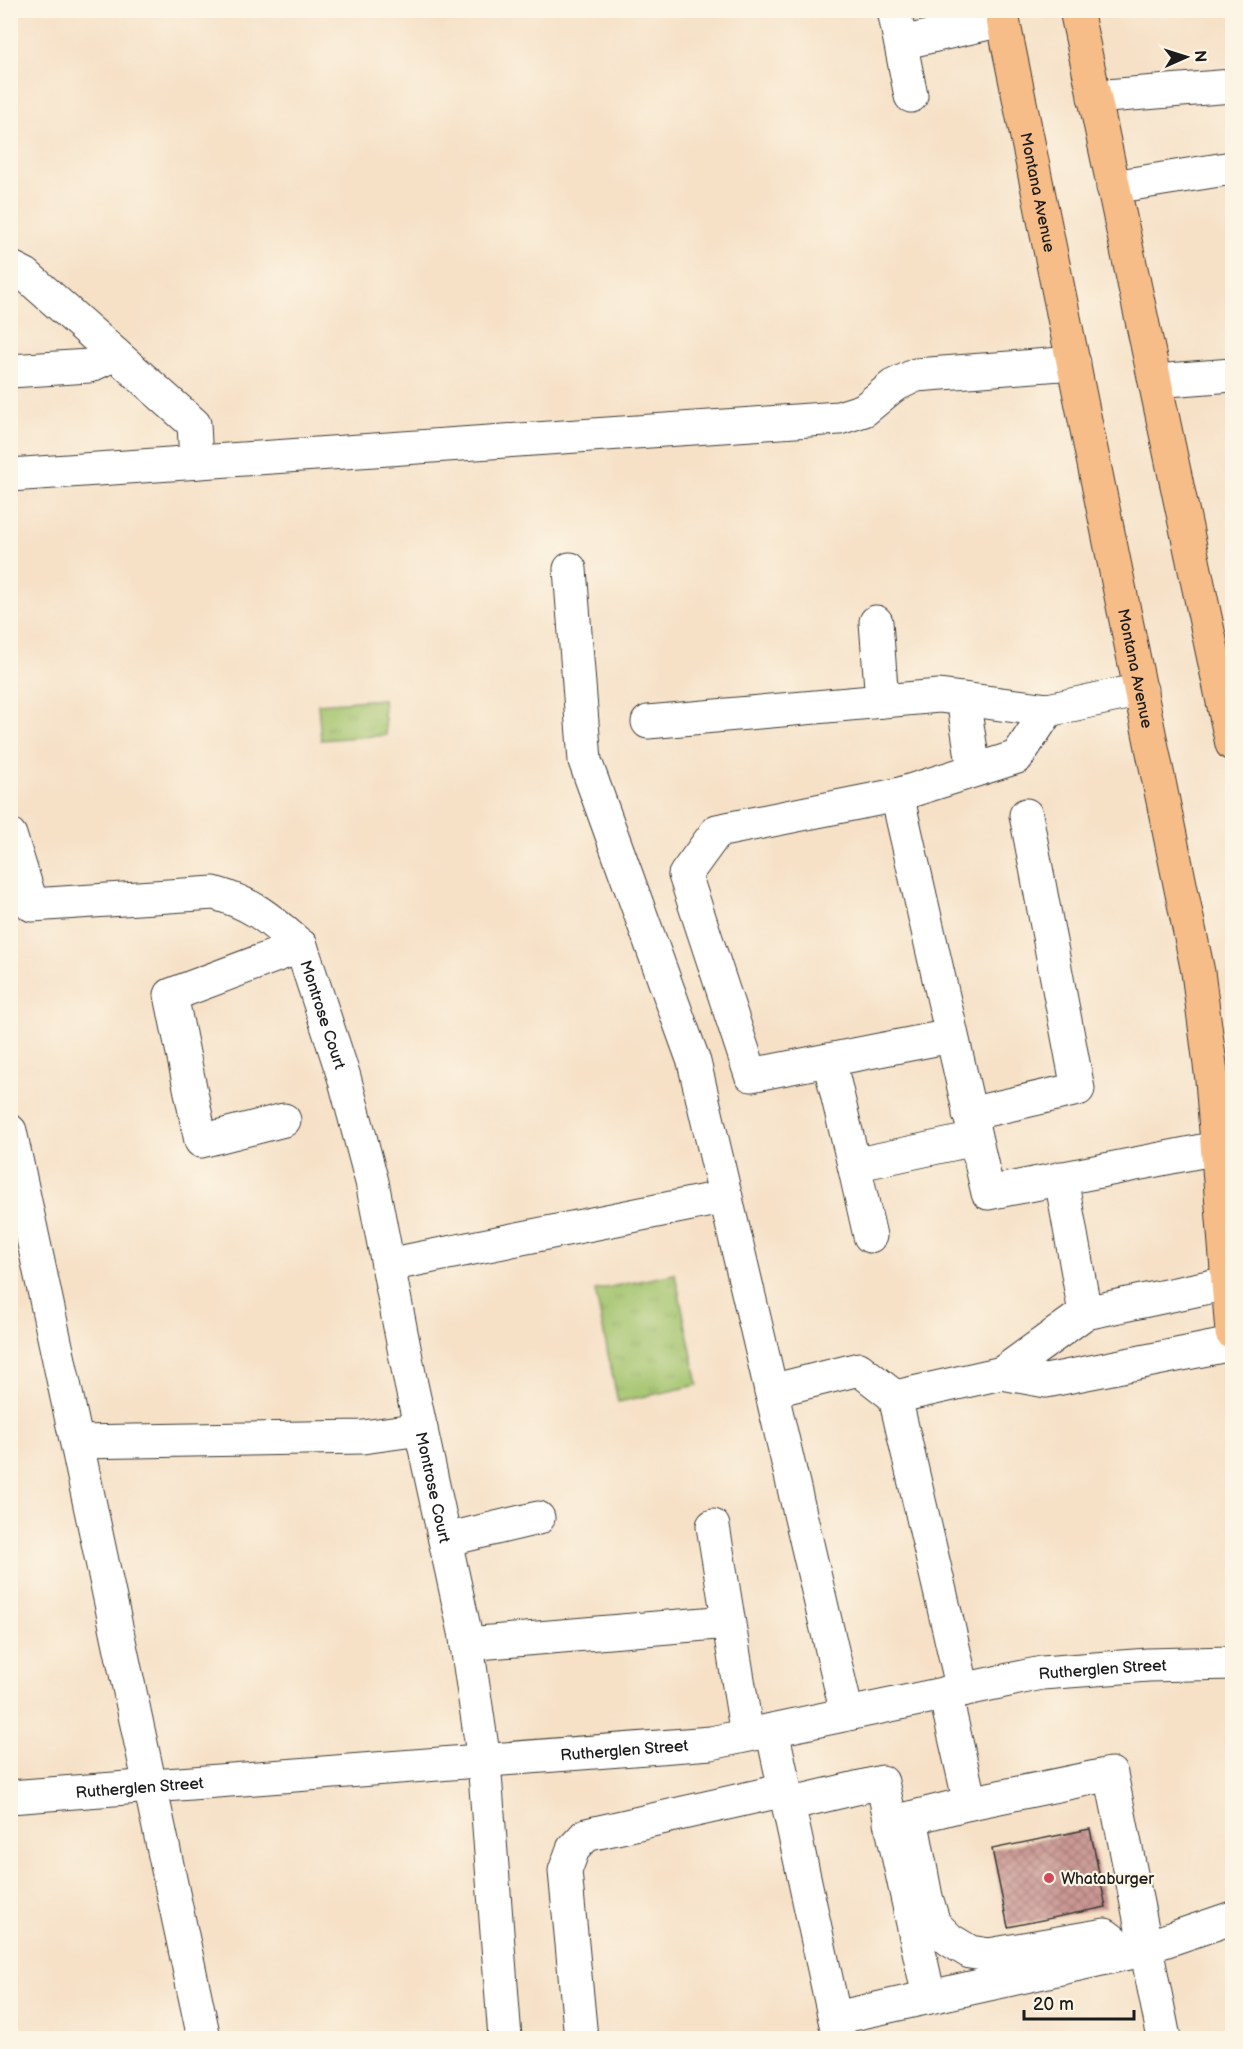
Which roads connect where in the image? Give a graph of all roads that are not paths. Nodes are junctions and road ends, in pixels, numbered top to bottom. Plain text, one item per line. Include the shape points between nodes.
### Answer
1 (894, 10) edge
2 (1077, 10) edge
3 (1002, 15) edge
4 (901, 43) junction
5 (1233, 86) edge
6 (911, 96) dead end
7 (1094, 97) junction
8 (1233, 168) edge
9 (1113, 187) junction
10 (10, 267) edge
11 (115, 354) junction
12 (1074, 363) junction
13 (10, 371) edge
14 (1233, 375) edge
15 (1155, 381) junction
16 (196, 462) junction
17 (10, 475) edge
18 (570, 570) dead end
19 (876, 622) dead end
20 (1141, 690) junction
21 (963, 699) junction
22 (882, 701) junction
23 (1048, 710) junction
24 (648, 722) dead end
25 (1233, 744) edge
26 (974, 770) junction
27 (897, 795) junction
28 (1026, 814) dead end
29 (10, 835) edge
30 (301, 946) junction
31 (951, 1036) junction
32 (829, 1060) junction
33 (284, 1120) dead end
34 (972, 1127) junction
35 (10, 1131) edge
36 (1217, 1148) junction
37 (854, 1165) junction
38 (1061, 1178) junction
39 (726, 1197) junction
40 (870, 1236) dead end
41 (388, 1265) junction
42 (1228, 1283) junction
43 (1085, 1312) junction
44 (1233, 1333) edge
45 (1233, 1344) edge
46 (1002, 1373) junction
47 (771, 1390) junction
48 (895, 1397) junction
49 (421, 1429) junction
50 (77, 1442) junction
51 (538, 1518) dead end
52 (713, 1526) dead end
53 (445, 1539) junction
54 (728, 1622) junction
55 (467, 1644) junction
56 (1233, 1663) edge
57 (954, 1691) junction
58 (846, 1714) junction
59 (759, 1732) junction
60 (484, 1761) junction
61 (150, 1787) junction
62 (10, 1797) edge
63 (786, 1797) junction
64 (970, 1803) junction
65 (901, 1820) junction
66 (1233, 1918) edge
67 (1137, 1950) junction
68 (929, 1997) junction
69 (837, 2028) edge
70 (204, 2038) edge
71 (505, 2038) edge
72 (581, 2038) edge
73 (1164, 2038) edge

1 - 4 street
2 - 7 highway
3 - 4 street
3 - 12 highway, Montana Avenue
4 - 6 street
5 - 7 street
7 - 9 highway
8 - 9 street
9 - 15 highway
10 - 11 street via 26,275
11 - 13 street via 89,366
11 - 16 street via 194,424
12 - 16 street via 916,375 893,386 864,410 838,418
12 - 20 highway, Montana Avenue
14 - 15 street
15 - 25 highway
16 - 17 street
18 - 39 street via 585,761 694,1062
19 - 22 street
20 - 23 street
20 - 36 highway, Montana Avenue via 1198,972
21 - 22 street via 939,696
21 - 23 street
21 - 26 street
22 - 24 street
23 - 26 street via 1017,757
26 - 27 street
27 - 31 street
27 - 32 street via 717,831 685,875 751,1075
28 - 34 street via 1078,1089
29 - 30 street via 32,905 214,893 240,900 261,912
30 - 33 street via 171,995 201,1141
30 - 41 street, Montrose Court via 344,1077 372,1182
31 - 32 street
31 - 34 street
32 - 37 street
34 - 37 street
34 - 38 street via 987,1192
35 - 50 street
36 - 38 street
36 - 42 highway, Montana Avenue
37 - 40 street
38 - 43 street
39 - 41 street
39 - 47 street
41 - 49 street, Montrose Court
42 - 43 street
42 - 44 highway, Montana Avenue
43 - 46 street
45 - 46 street via 1046,1381
46 - 48 street
47 - 48 street via 859,1369
47 - 58 street
48 - 57 street
49 - 50 street via 363,1437
49 - 53 street, Montrose Court
50 - 61 street
51 - 53 street
52 - 54 street
53 - 55 street, Montrose Court
54 - 55 street
54 - 59 street
55 - 60 street, Montrose Court
56 - 57 street, Rutherglen Street via 1042,1673
57 - 58 street, Rutherglen Street
57 - 64 street
58 - 59 street, Rutherglen Street
59 - 60 street, Rutherglen Street via 711,1743
59 - 63 street
60 - 61 street, Rutherglen Street
60 - 71 street, Montrose Court
61 - 62 street, Rutherglen Street
61 - 70 street
63 - 65 street via 882,1782
63 - 69 street
63 - 72 street via 586,1835 573,1849 565,1871
64 - 65 street
64 - 67 street via 1111,1774
65 - 67 street via 934,1924 970,1952 989,1955 1104,1935
65 - 68 street
66 - 67 street
67 - 68 street
67 - 73 street
68 - 69 street

